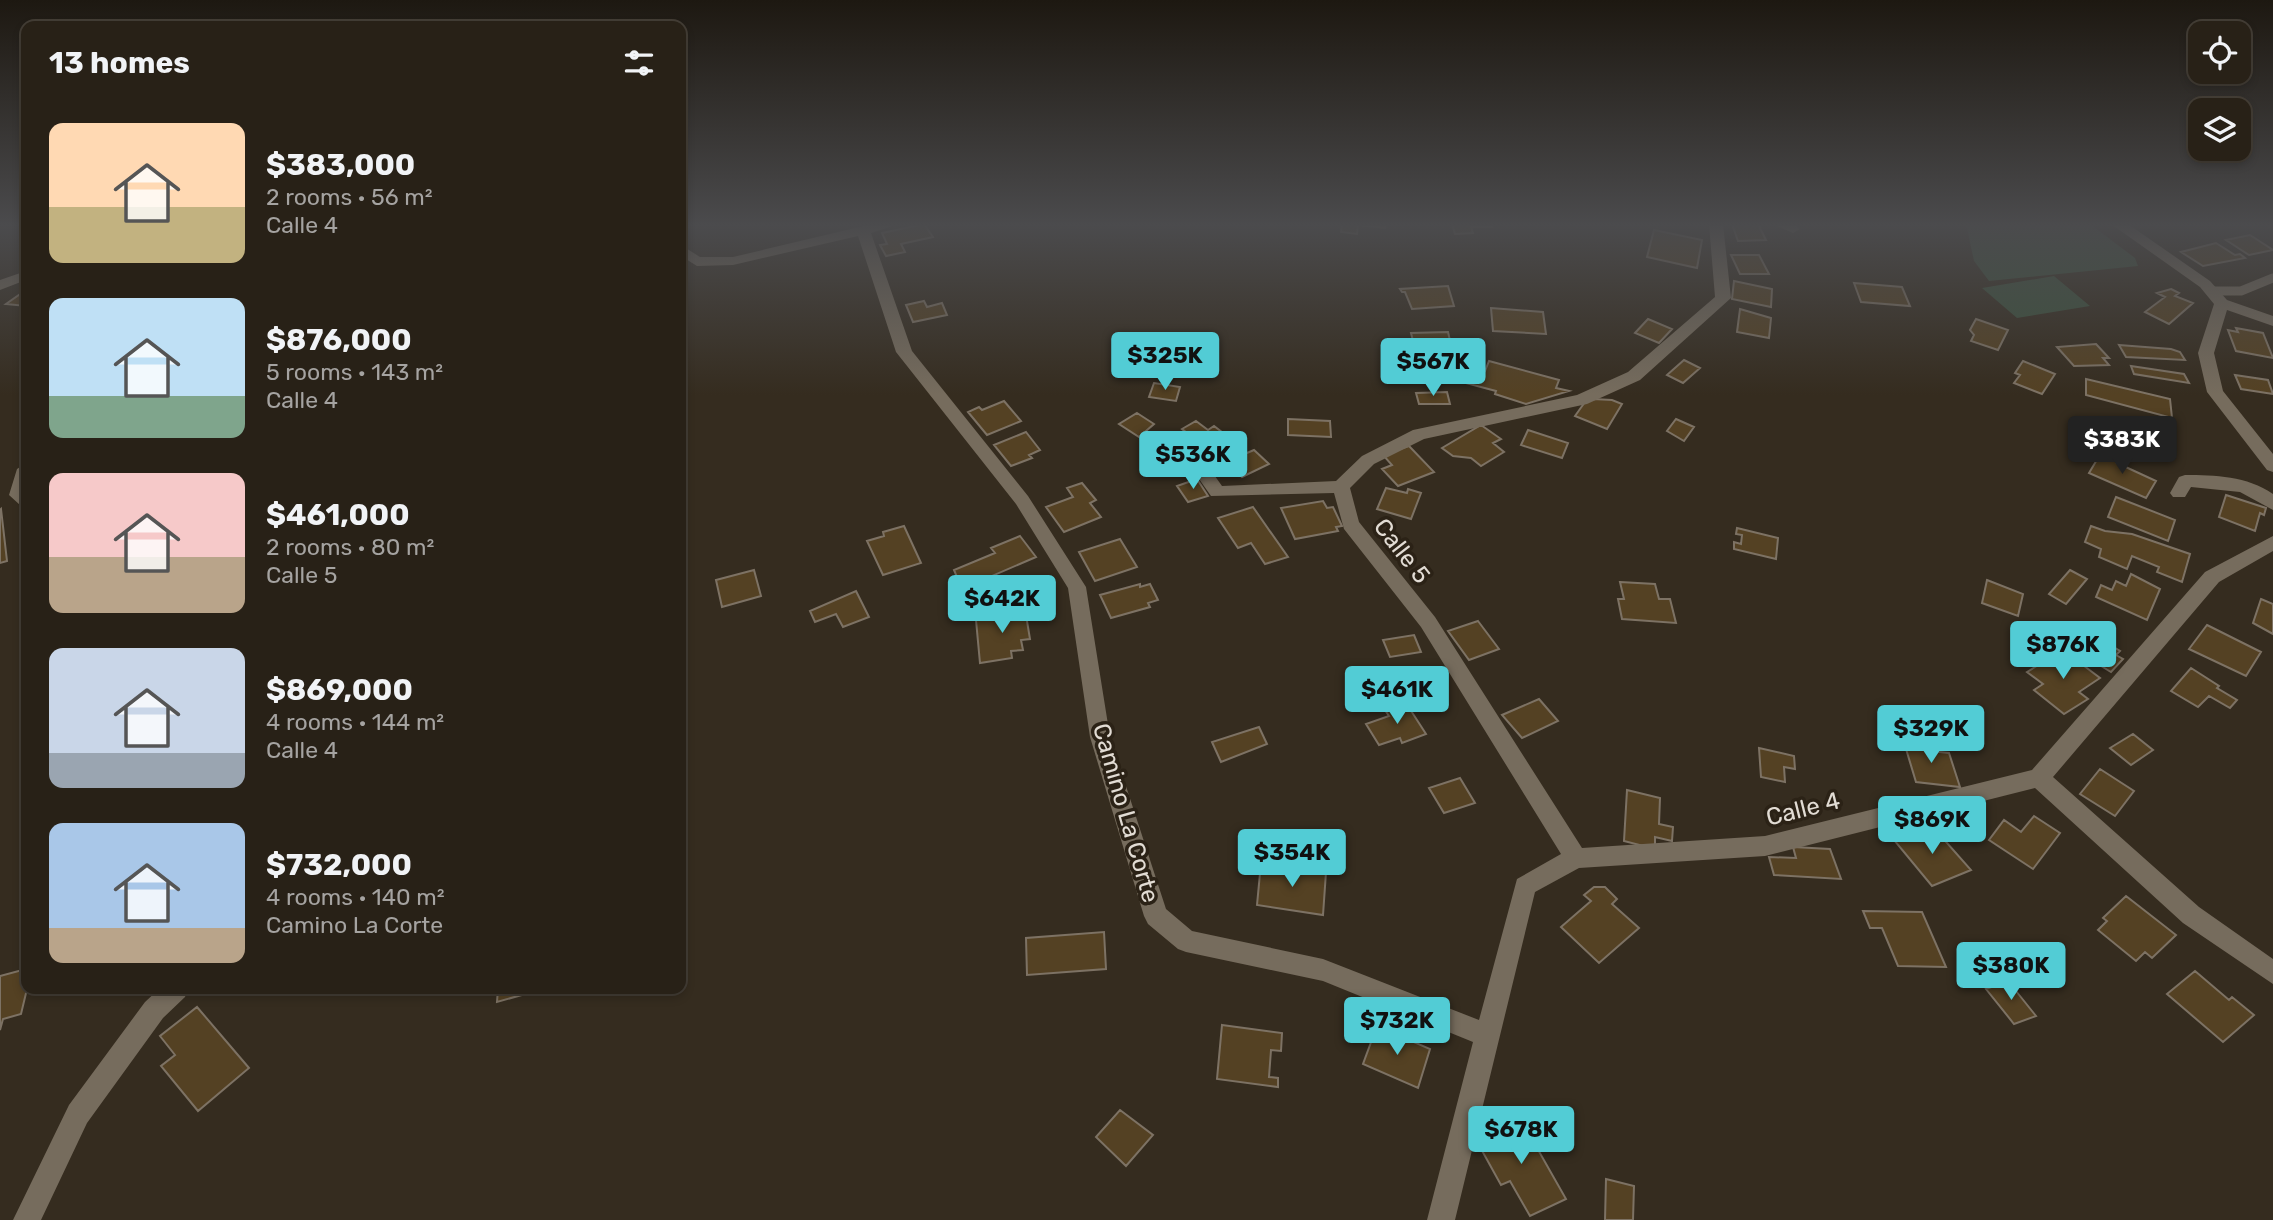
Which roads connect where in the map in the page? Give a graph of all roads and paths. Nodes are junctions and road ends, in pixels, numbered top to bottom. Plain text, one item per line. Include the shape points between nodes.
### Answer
1 (880, 281) edge
2 (1721, 281) edge
3 (2200, 281) edge
4 (2266, 281) edge
5 (2217, 297) junction
6 (2273, 321) edge
7 (1184, 444) dead end
8 (2273, 466) edge
9 (1341, 486) junction
10 (2179, 492) dead end
11 (2273, 504) edge
12 (2273, 542) edge
13 (2039, 778) junction
14 (1576, 858) junction
15 (2273, 973) edge
16 (171, 994) edge
17 (1487, 1035) junction
18 (27, 1220) edge
19 (1441, 1220) edge

1 - 17 street, Camino La Corte via 904,352 1022,500 1077,587 1100,737 1156,916 1186,941 1323,970
2 - 9 street via 1723,298 1634,376 1581,400 1419,433 1368,460
3 - 5 street
4 - 5 lane
5 - 6 street
5 - 8 street via 2206,353 2215,392
7 - 9 street via 1217,492
9 - 14 street, Calle 5 via 1350,524 1428,622
10 - 11 street via 2185,481 2206,481 2264,494
12 - 13 street via 2212,578
13 - 14 street, Calle 4 via 1765,846
13 - 15 street via 2191,915
14 - 17 street via 1525,886
16 - 18 street via 78,1114
17 - 19 street

